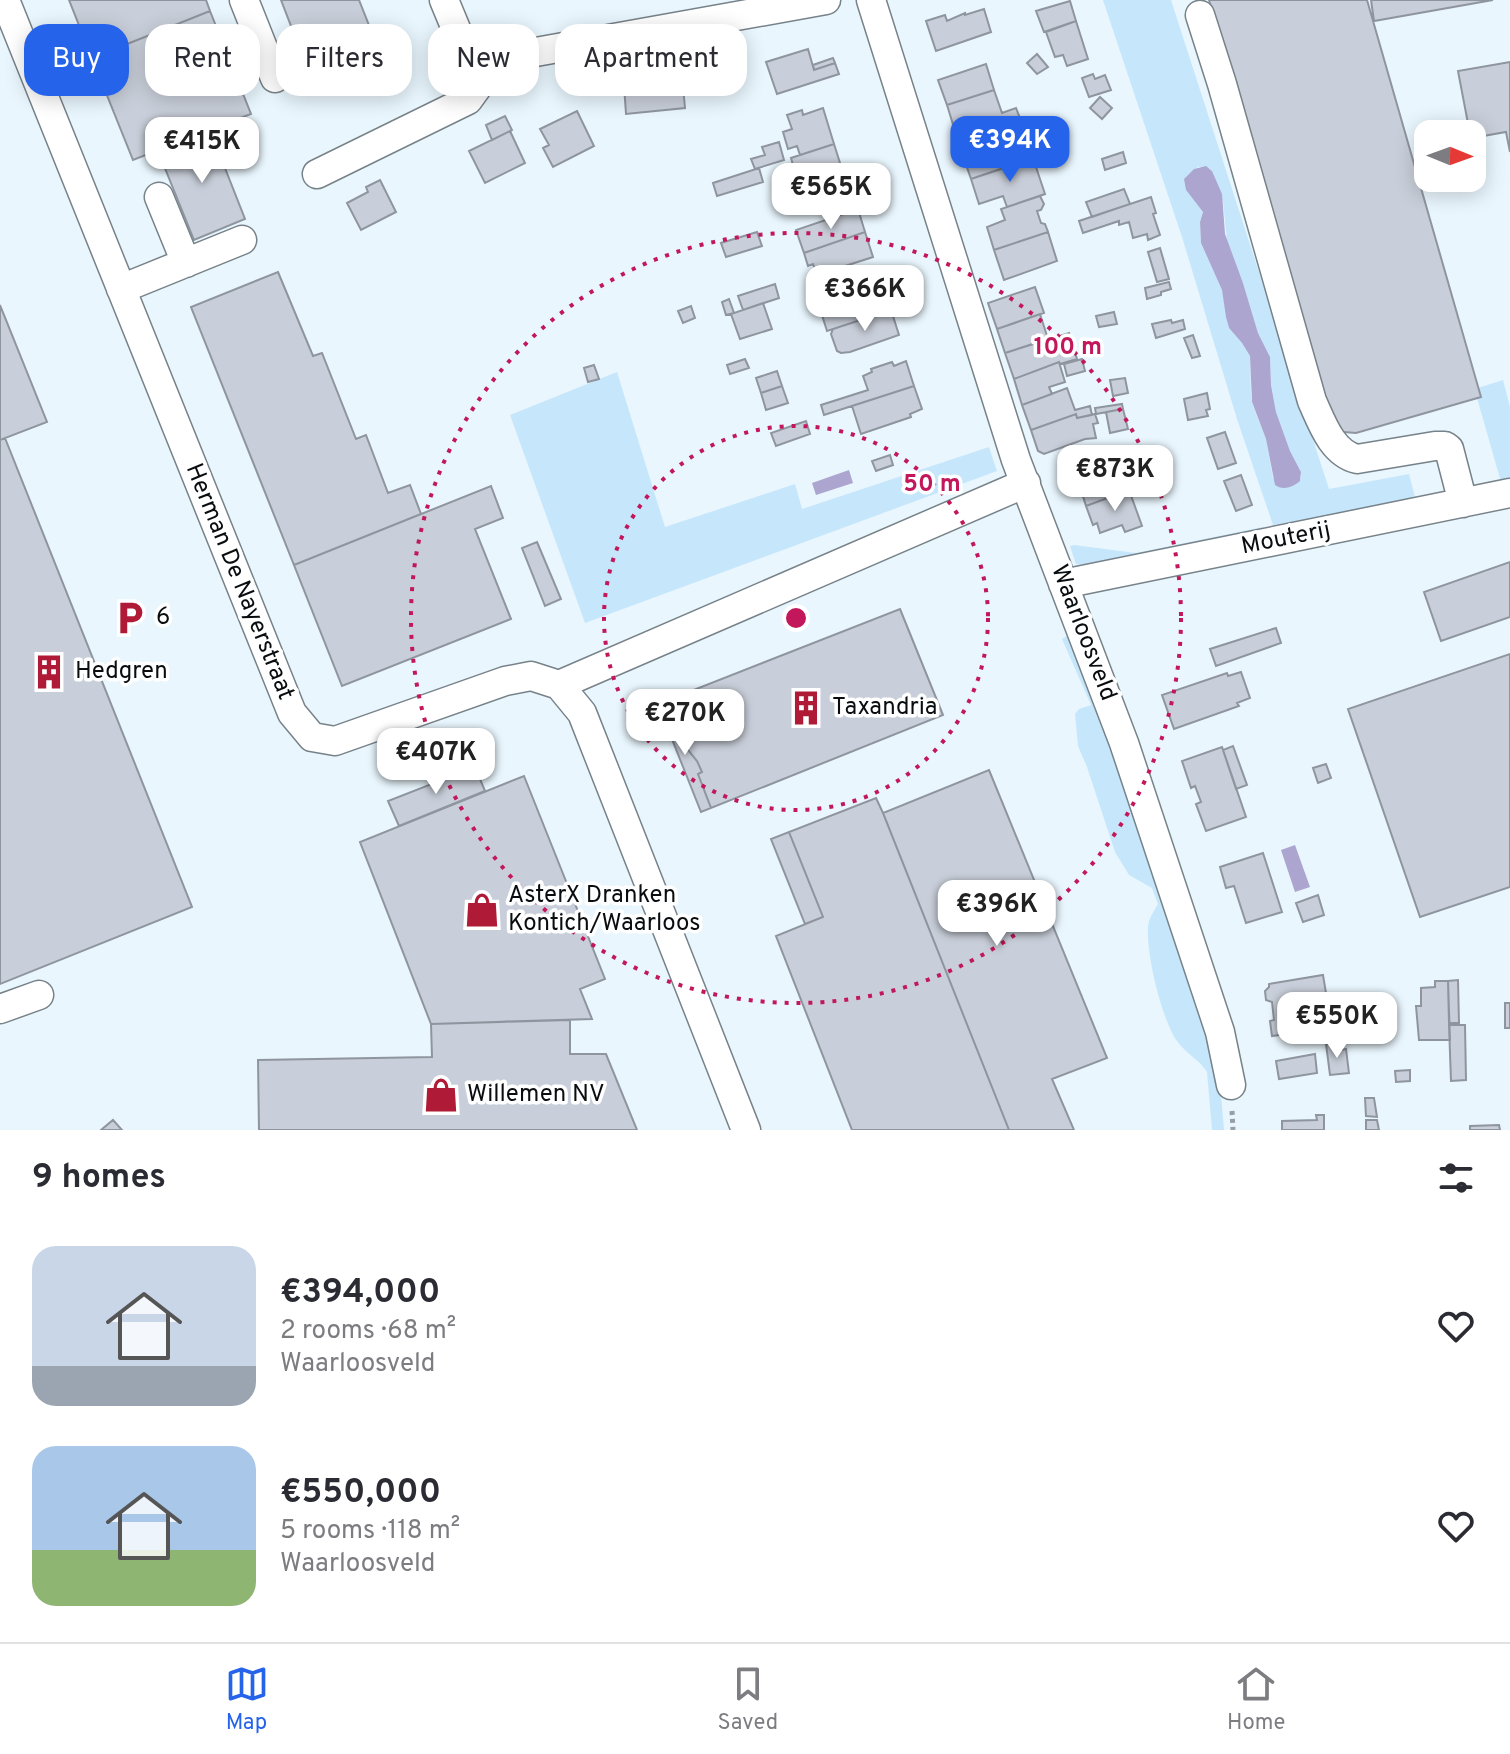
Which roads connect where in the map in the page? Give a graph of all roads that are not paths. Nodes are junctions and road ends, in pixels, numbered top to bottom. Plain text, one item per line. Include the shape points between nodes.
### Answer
1 (5, 0) edge
2 (244, 0) edge
3 (444, 0) edge
4 (826, 0) edge
5 (871, 0) edge
6 (1200, 15) dead end
7 (454, 24) edge
8 (539, 51) edge
9 (275, 78) dead end
10 (471, 96) edge
11 (317, 174) dead end
12 (159, 197) dead end
13 (242, 240) dead end
14 (186, 263) junction
15 (121, 289) junction
16 (1026, 483) junction
17 (1510, 493) edge
18 (1463, 503) junction
19 (1063, 584) junction
20 (559, 685) junction
21 (39, 995) dead end
22 (0, 1009) edge
23 (1231, 1085) dead end
24 (746, 1130) edge

1 - 15 street, Herman De Nayerstraat
2 - 9 street
3 - 7 street
4 - 8 street
5 - 16 street, Waarloosveld
6 - 18 street via 1312,401 1328,434 1346,456 1357,459 1445,446
10 - 11 street
12 - 14 street
13 - 14 street
14 - 15 street
15 - 20 street, Herman De Nayerstraat via 292,713 312,737 335,741 505,681 531,676
16 - 19 street, Waarloosveld
16 - 20 street
17 - 18 street, Mouterij
18 - 19 street, Mouterij
19 - 23 street, Waarloosveld via 1124,743 1220,1032
20 - 24 street via 582,713
21 - 22 street

